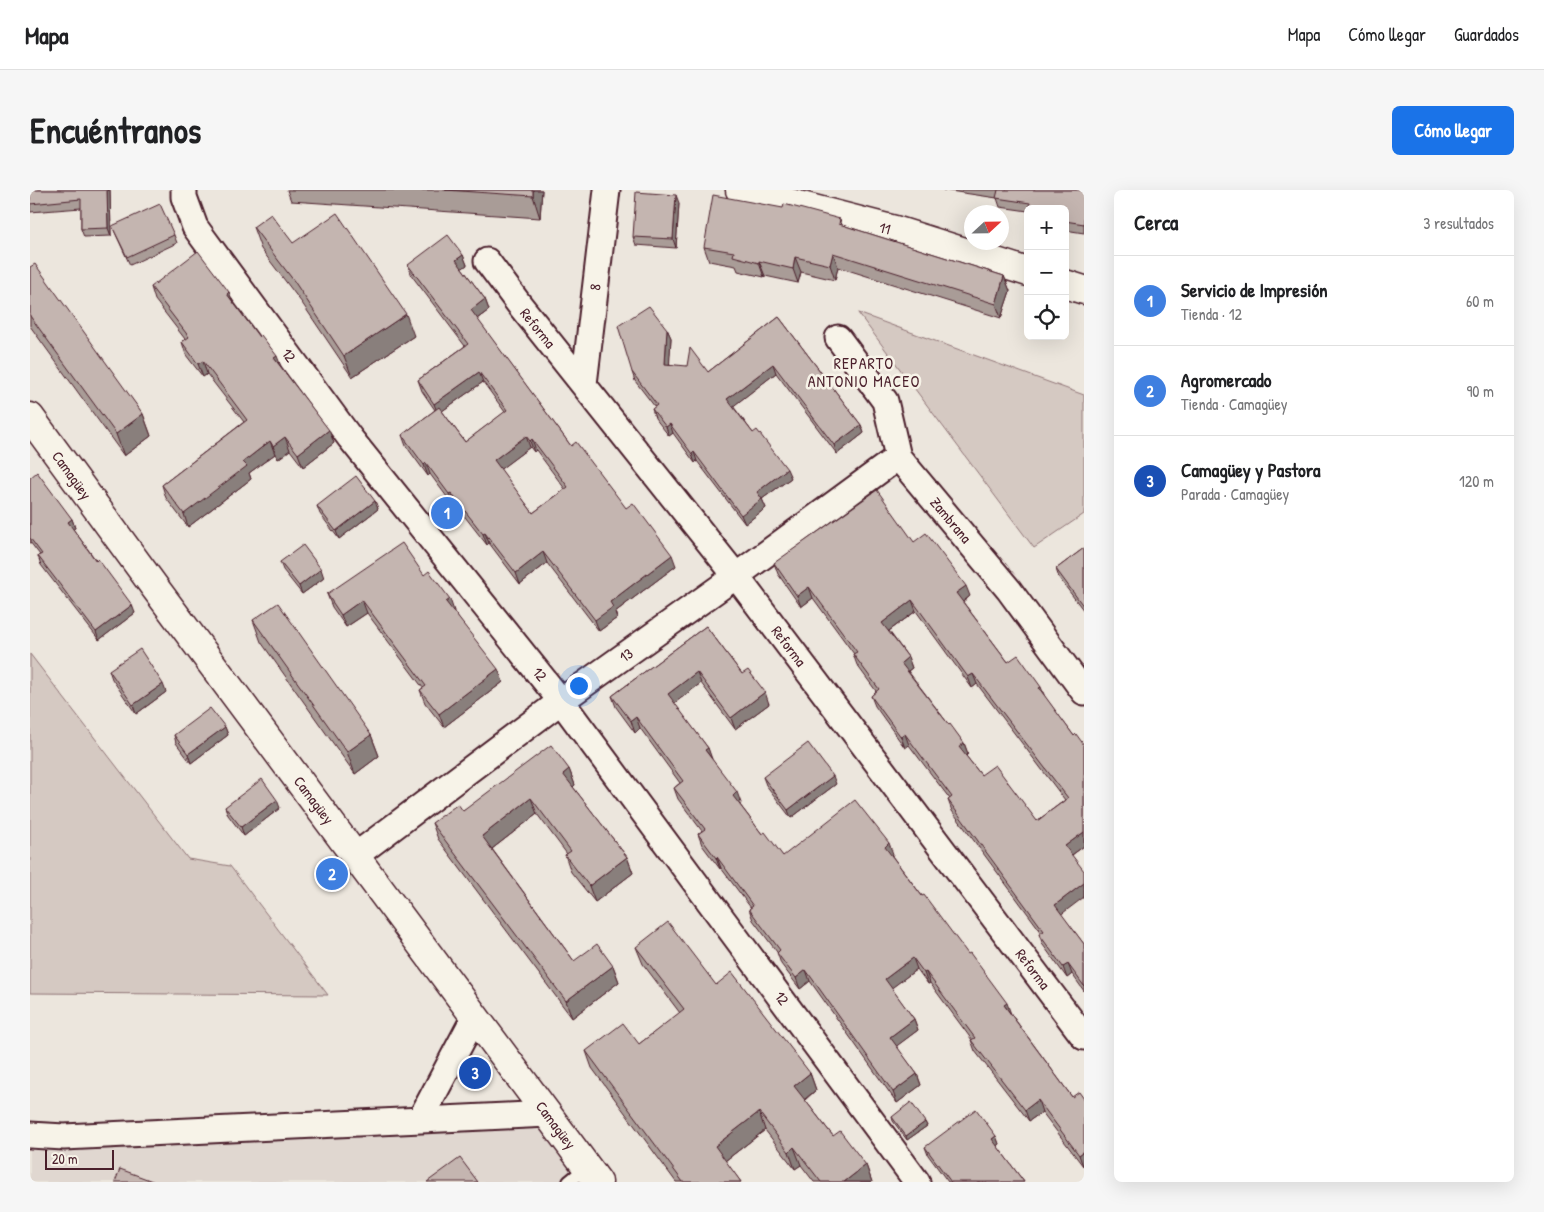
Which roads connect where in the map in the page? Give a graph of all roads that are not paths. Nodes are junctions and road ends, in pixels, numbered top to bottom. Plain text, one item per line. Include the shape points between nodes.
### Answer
1 (184, 190) edge
2 (607, 190) edge
3 (740, 190) edge
4 (486, 261) dead end
5 (1024, 271) edge
6 (1069, 285) edge
7 (1084, 290) edge
8 (838, 338) dead end
9 (584, 384) junction
10 (30, 417) edge
11 (898, 456) junction
12 (736, 576) junction
13 (1084, 692) edge
14 (562, 701) junction
15 (356, 856) junction
16 (475, 1016) junction
17 (1084, 1037) edge
18 (548, 1114) junction
19 (420, 1120) junction
20 (30, 1135) edge
21 (585, 1177) edge
22 (917, 1182) edge

1 - 14 street, 12 via 195,228 350,438
2 - 9 street, 8
3 - 5 main road, 11 via 894,230
4 - 9 street, Reforma
6 - 7 main road
8 - 11 street, Zambrana via 885,402
9 - 12 street, Reforma
10 - 15 main road, Camagüey
11 - 12 street, 13
11 - 13 street, Zambrana via 1009,590
12 - 14 street, 13
12 - 17 street, Reforma
14 - 15 street, 13
14 - 22 street, 12
15 - 16 main road, Camagüey
16 - 18 main road, Camagüey
16 - 19 street
18 - 19 street
18 - 21 main road, Camagüey
19 - 20 street via 64,1137

